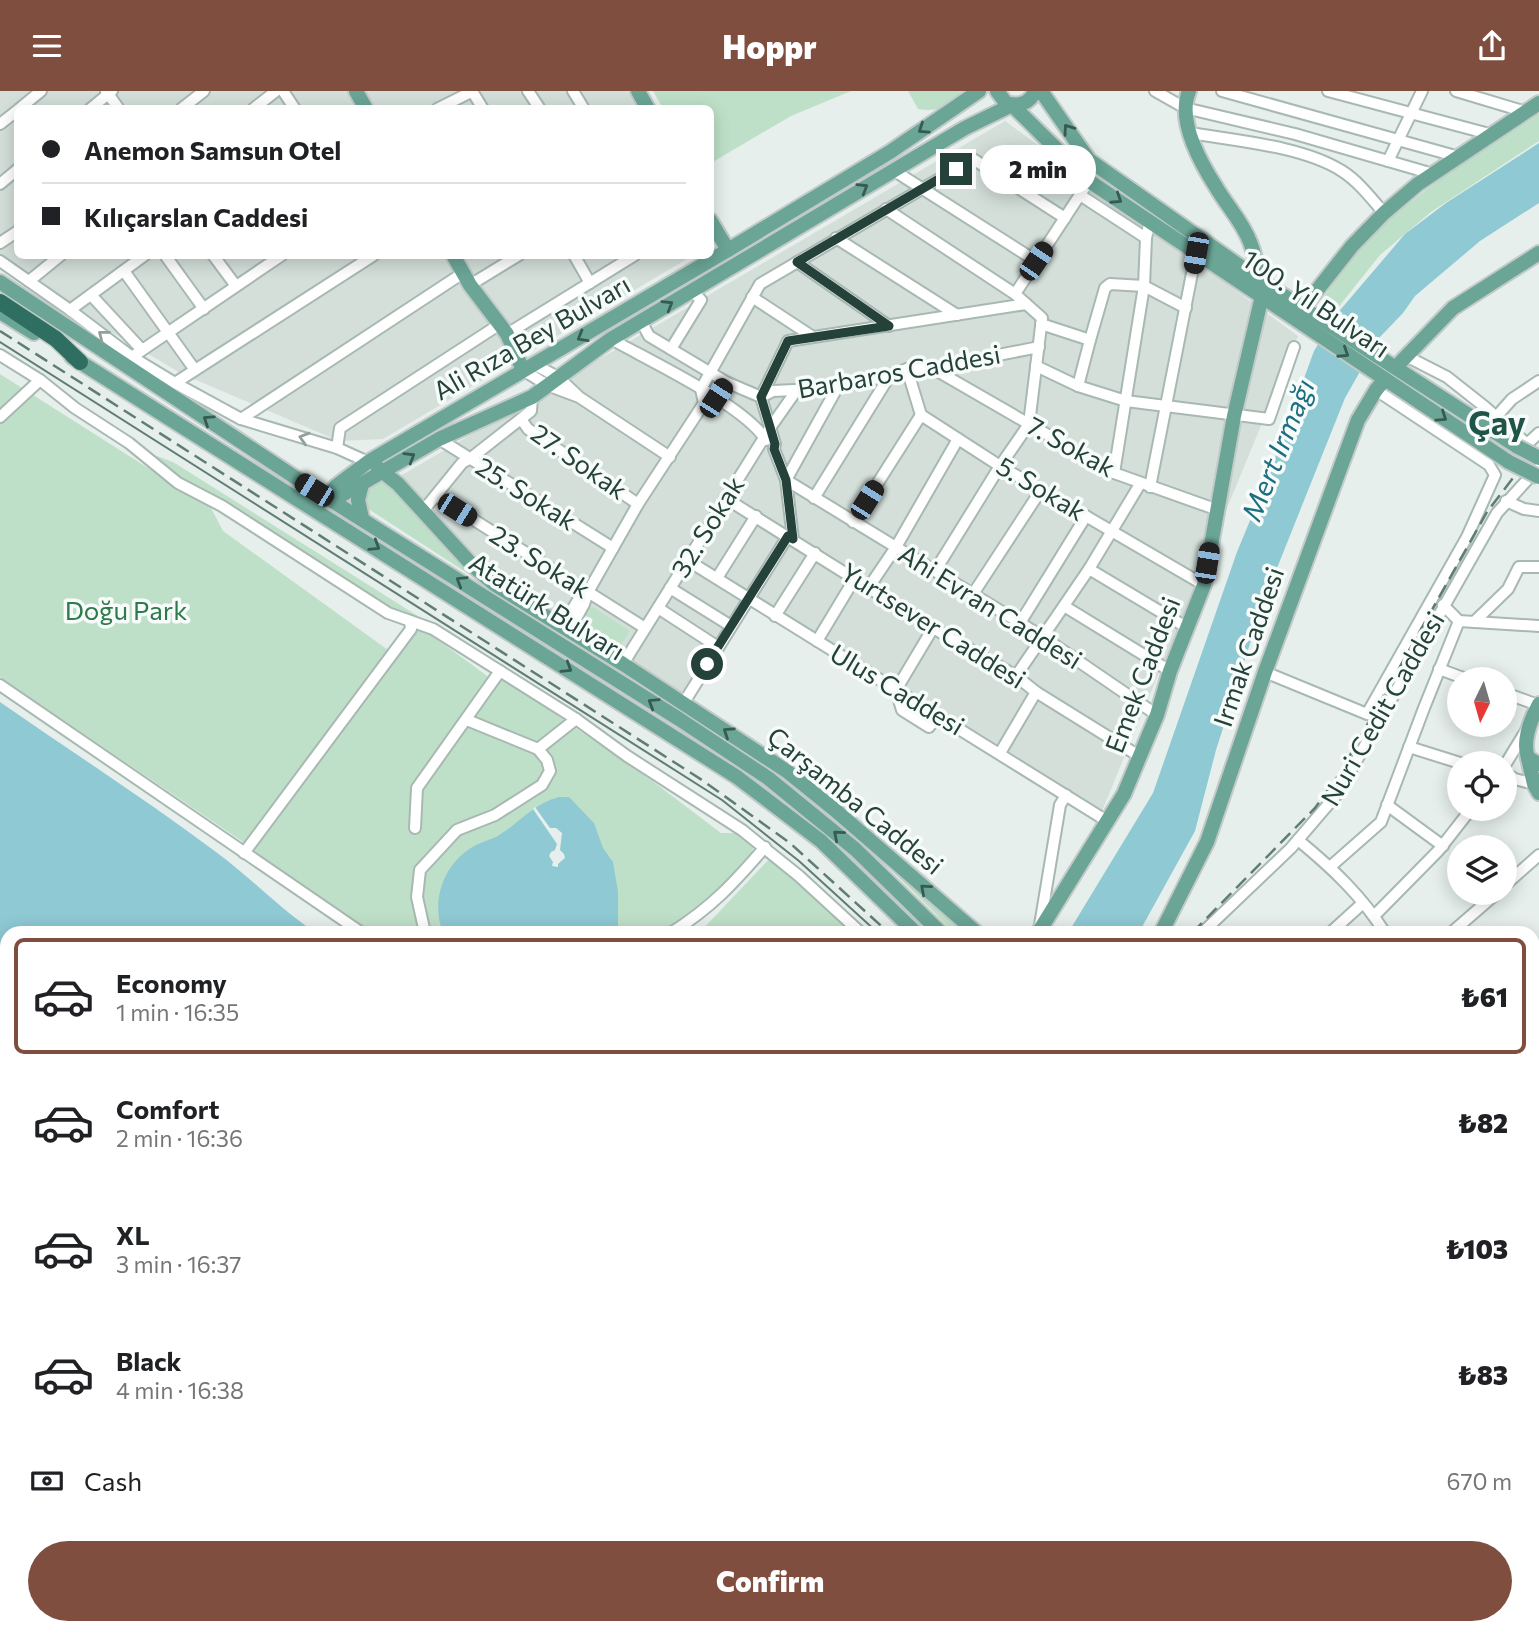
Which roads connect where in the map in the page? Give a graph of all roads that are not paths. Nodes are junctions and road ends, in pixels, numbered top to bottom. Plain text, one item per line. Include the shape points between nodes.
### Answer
1 (41, 91) edge
2 (204, 91) edge
3 (276, 91) edge
4 (472, 91) edge
5 (979, 91) edge
6 (998, 91) edge
7 (1035, 91) edge
8 (1041, 91) edge
9 (1155, 91) edge
10 (1189, 91) edge
11 (1222, 91) edge
12 (1328, 91) edge
13 (1422, 91) edge
14 (1456, 91) edge
15 (108, 92) edge
16 (1539, 103) edge
17 (23, 105) edge
18 (94, 105) edge
19 (186, 105) edge
20 (258, 105) edge
21 (445, 105) edge
22 (1012, 105) junction
23 (1185, 108) junction
24 (14, 112) edge
25 (1526, 112) junction
26 (1411, 113) junction
27 (0, 124) edge
28 (1191, 133) junction
29 (1493, 135) junction
30 (1399, 140) junction
31 (1460, 157) junction
32 (1388, 161) junction
33 (893, 170) junction
34 (14, 172) edge
35 (1433, 174) junction
36 (1089, 181) junction
37 (0, 184) edge
38 (922, 188) junction
39 (1080, 195) junction
40 (886, 209) junction
41 (1384, 213) junction
42 (1065, 218) junction
43 (1150, 221) junction
44 (714, 227) edge
45 (836, 238) junction
46 (1146, 238) junction
47 (728, 250) junction
48 (1196, 253) junction
49 (1539, 253) edge
50 (714, 258) edge
51 (56, 259) edge
52 (140, 259) edge
53 (168, 259) edge
54 (216, 259) edge
55 (262, 259) edge
56 (277, 259) edge
57 (368, 259) edge
58 (455, 259) edge
59 (510, 259) edge
60 (576, 259) edge
61 (629, 259) edge
62 (713, 259) edge
63 (0, 261) edge
64 (1036, 261) junction
65 (797, 262) junction
66 (267, 266) junction
67 (124, 271) junction
68 (466, 279) junction
69 (1258, 279) junction
70 (29, 281) junction
71 (0, 282) edge
72 (590, 283) junction
73 (236, 286) junction
74 (1144, 286) junction
75 (692, 291) junction
76 (1015, 294) junction
77 (91, 295) junction
78 (1262, 296) junction
79 (752, 297) junction
80 (0, 302) edge
81 (1026, 304) junction
82 (1186, 308) junction
83 (1303, 308) junction
84 (204, 309) junction
85 (70, 310) junction
86 (0, 312) edge
87 (957, 316) junction
88 (641, 321) junction
89 (1041, 324) junction
90 (889, 326) junction
91 (169, 332) junction
92 (506, 333) junction
93 (649, 336) junction
94 (813, 337) junction
95 (611, 339) junction
96 (1090, 340) junction
97 (1039, 347) junction
98 (1294, 347) dead end
99 (671, 349) junction
100 (142, 350) junction
101 (635, 352) junction
102 (0, 355) edge
103 (132, 357) junction
104 (1401, 361) junction
105 (80, 362) junction
106 (1036, 366) junction
107 (528, 367) junction
108 (932, 368) junction
109 (907, 369) junction
110 (195, 370) junction
111 (710, 373) junction
112 (890, 375) junction
113 (40, 380) junction
114 (553, 381) junction
115 (1539, 381) edge
116 (726, 382) junction
117 (175, 383) junction
118 (1381, 384) junction
119 (1078, 386) junction
120 (837, 387) junction
121 (701, 389) junction
122 (796, 391) junction
123 (532, 397) junction
124 (761, 397) junction
125 (716, 398) junction
126 (1126, 401) junction
127 (704, 403) junction
128 (1165, 407) junction
129 (921, 415) junction
130 (1234, 416) junction
131 (0, 417) edge
132 (1496, 417) junction
133 (242, 419) junction
134 (521, 419) junction
135 (1029, 424) junction
136 (767, 432) junction
137 (1539, 433) edge
138 (439, 439) junction
139 (958, 439) junction
140 (337, 449) junction
141 (1537, 452) edge
142 (670, 457) junction
143 (471, 459) junction
144 (368, 462) junction
145 (1000, 466) junction
146 (1539, 467) edge
147 (383, 471) junction
148 (1114, 473) junction
149 (1539, 477) edge
150 (786, 480) junction
151 (362, 484) junction
152 (1144, 485) junction
153 (1041, 490) junction
154 (436, 496) junction
155 (327, 498) junction
156 (725, 498) junction
157 (814, 498) junction
158 (1506, 501) junction
159 (638, 504) junction
160 (317, 510) junction
161 (1218, 510) junction
162 (423, 511) junction
163 (1539, 511) edge
164 (756, 516) junction
165 (1086, 516) junction
166 (362, 518) junction
167 (853, 522) junction
168 (1111, 531) junction
169 (791, 537) junction
170 (896, 547) junction
171 (613, 548) junction
172 (815, 553) junction
173 (687, 560) junction
174 (1539, 567) edge
175 (1089, 569) junction
176 (935, 571) junction
177 (717, 578) junction
178 (855, 578) junction
179 (1204, 585) junction
180 (869, 587) junction
181 (670, 588) junction
182 (588, 592) junction
183 (973, 594) junction
184 (749, 599) junction
185 (1064, 605) junction
186 (1443, 605) junction
187 (658, 608) junction
188 (775, 616) junction
189 (410, 621) junction
190 (1459, 621) junction
191 (1474, 622) junction
192 (1020, 624) junction
193 (731, 626) junction
194 (1539, 626) edge
195 (1186, 627) junction
196 (645, 628) junction
197 (933, 628) junction
198 (566, 629) junction
199 (1043, 637) junction
200 (817, 641) junction
201 (718, 647) junction
202 (623, 664) junction
203 (1439, 669) junction
204 (500, 671) junction
205 (1170, 671) junction
206 (1265, 672) junction
207 (1447, 672) edge
208 (1016, 676) junction
209 (0, 685) edge
210 (896, 690) junction
211 (1036, 691) junction
212 (1517, 697) edge
213 (683, 704) junction
214 (1539, 704) edge
215 (1157, 715) junction
216 (576, 719) junction
217 (467, 720) junction
218 (1532, 735) edge
219 (1409, 747) junction
220 (538, 749) junction
221 (1517, 752) edge
222 (1000, 753) junction
223 (1139, 757) junction
224 (1447, 759) edge
225 (1533, 761) edge
226 (1517, 780) edge
227 (1536, 789) edge
228 (1066, 795) junction
229 (1387, 805) junction
230 (1107, 821) junction
231 (1462, 821) edge
232 (415, 828) dead end
233 (1298, 840) junction
234 (1443, 846) junction
235 (765, 847) junction
236 (244, 853) junction
237 (1539, 855) edge
238 (1331, 866) junction
239 (1517, 874) edge
240 (1363, 903) junction
241 (1483, 905) edge
242 (1374, 916) junction
243 (352, 926) edge
244 (423, 926) edge
245 (682, 926) edge
246 (853, 926) edge
247 (909, 926) edge
248 (934, 926) edge
249 (969, 926) edge
250 (1037, 926) edge
251 (1039, 926) edge
252 (1165, 926) edge
253 (1209, 926) edge
254 (1337, 926) edge
255 (1380, 926) edge
256 (1459, 926) edge

1 - 17 street
2 - 19 street
3 - 20 street
4 - 21 street
5 -> 47 main road, Ali Rıza Bey Bulvarı via 890,152
6 - 22 main road, 100. Yıl Bulvarı
7 - 22 main road, Ali Rıza Bey Bulvarı via 1024,104
69 -> 8 main road, 100. Yıl Bulvarı via 1089,160
9 - 23 street
10 - 23 main road
11 - 30 street
12 - 26 street
13 - 26 street
14 - 25 street
15 - 18 street
16 - 25 main road
22 - 33 main road, Ali Rıza Bey Bulvarı
22 - 36 main road, 100. Yıl Bulvarı
23 - 28 main road
23 - 32 street
24 - 27 street
25 - 29 main road
26 - 29 street
26 - 30 street
28 - 41 street via 1284,149 1329,164 1353,179
28 - 69 main road via 1216,188 1250,240
29 - 31 main road
30 - 31 street
30 - 32 street
31 - 35 main road
32 - 35 street
33 - 38 street
75 -> 33 main road, Ali Rıza Bey Bulvarı
34 - 37 street
35 - 41 main road
36 - 39 street
36 -> 43 main road, 100. Yıl Bulvarı
38 - 40 street
38 - 42 street via 973,159
38 - 64 street
39 - 42 street
39 - 46 street
40 - 45 street
40 - 76 street
41 - 83 main road
42 - 64 street
43 - 46 street
43 - 48 main road, 100. Yıl Bulvarı
44 - 47 main road
45 - 65 street
45 - 87 street
46 - 74 street
47 -> 50 main road, Ali Rıza Bey Bulvarı
48 - 78 main road, 100. Yıl Bulvarı
48 - 82 street
49 - 104 main road via 1453,309
51 - 70 street
52 - 67 street
53 - 84 street
54 - 73 street
55 - 66 street
56 - 66 street
57 - 110 street
58 - 68 main road
59 - 68 street
60 - 72 street
61 - 72 street
62 -> 107 main road, Ali Rıza Bey Bulvarı
63 - 70 street, Çarşamba Caddesi
64 - 76 street
65 - 79 street via 760,284
65 - 90 street
66 - 73 street
67 - 77 street
67 - 91 street
68 - 92 main road
68 - 133 street
69 - 83 main road, 100. Yıl Bulvarı
70 - 85 street, Çarşamba Caddesi
155 -> 71 main road, Atatürk Bulvarı
72 - 92 street
73 - 84 street
74 - 82 street
74 - 96 street via 1110,284 1105,288
74 - 126 street
88 -> 75 main road, Ali Rıza Bey Bulvarı
75 - 99 street via 701,300
76 - 81 street
77 - 85 street
77 - 100 street
78 -> 118 main road, 100. Yıl Bulvarı
78 - 130 main road, Emek Caddesi
79 - 94 street
79 - 111 street
80 - 105 highway via 56,339
81 - 87 street
81 - 89 street via 1042,318
82 - 128 street
83 - 104 main road, 100. Yıl Bulvarı
84 - 91 street
103 -> 85 street, Çarşamba Caddesi
86 - 105 main road, Atatürk Bulvarı
87 - 90 street
88 - 93 street
88 - 95 main road, Ali Rıza Bey Bulvarı
89 - 96 street
89 - 97 street
90 - 94 street
91 - 100 street
91 - 110 street
92 - 107 main road
92 - 140 street via 340,428
93 - 99 street, Barbaros Caddesi
93 - 101 street
94 - 124 street via 788,341
95 - 101 street
95 - 114 main road, Ali Rıza Bey Bulvarı
96 - 119 street
97 - 106 street
97 - 108 street, Barbaros Caddesi
98 - 130 street via 1269,419
99 - 111 street, Barbaros Caddesi
100 - 103 street
101 - 121 street
102 - 113 street
103 - 117 street, Çarşamba Caddesi
104 - 132 street via 1447,377
104 - 141 main road, 100. Yıl Bulvarı, bridge via 1518,447
105 - 160 main road, Atatürk Bulvarı
106 - 119 street
106 - 135 street
107 - 114 street
107 - 144 main road, Ali Rıza Bey Bulvarı
108 - 109 street, Barbaros Caddesi
108 - 135 street, 7. Sokak
109 - 112 street, Barbaros Caddesi
109 - 129 street
110 - 117 street
111 - 116 street, Barbaros Caddesi
111 - 121 street
112 - 120 street, Barbaros Caddesi
112 - 157 street
113 - 131 street
113 - 189 street via 178,483 222,506 388,613
114 - 123 main road, Ali Rıza Bey Bulvarı
114 - 142 street
115 - 132 street via 1512,399
116 - 124 street, Barbaros Caddesi
116 - 125 street
117 - 133 street, Çarşamba Caddesi
118 -> 149 main road, 100. Yıl Bulvarı, bridge
118 - 206 main road, Irmak Caddesi via 1358,420
118 - 206 street, Nuri Cedit Caddesi via 1489,465 1495,475 1467,537 1367,715
119 - 126 street
120 - 122 street, Barbaros Caddesi
120 - 150 street
121 - 125 street
121 - 127 street
122 - 124 street, Barbaros Caddesi via 773,391
122 - 136 street, 32. Sokak
123 - 134 street via 531,411
123 - 138 main road, Ali Rıza Bey Bulvarı
124 - 136 street, Barbaros Caddesi
125 - 127 street
125 - 136 street
126 - 128 street
126 - 148 street
127 - 142 street
128 - 130 street
128 - 152 street
129 - 139 street, 5. Sokak
129 - 167 street
130 - 161 main road, Emek Caddesi
132 - 137 street via 1527,444
140 -> 133 street, Çarşamba Caddesi
134 - 143 street
134 - 159 street, 27. Sokak via 528,429
135 - 145 street
135 - 148 street, 7. Sokak
136 - 150 street
136 - 156 street, 32. Sokak
138 - 143 street, 25. Sokak
147 -> 138 main road, Ali Rıza Bey Bulvarı
139 - 145 street, 5. Sokak
139 - 170 street
140 - 144 street, Çarşamba Caddesi
142 - 159 street
143 - 154 street via 462,463
143 - 171 street, 25. Sokak
144 - 147 main road, Çarşamba Caddesi
144 - 155 main road, Ali Rıza Bey Bulvarı
145 - 153 street, 5. Sokak
145 - 176 street
146 - 158 street, Nuri Cedit Caddesi
147 - 151 main road, Ali Rıza Bey Bulvarı
147 - 162 main road, Çarşamba Caddesi
148 - 152 street, 7. Sokak
150 - 157 street, Ahi Evran Caddesi
150 - 169 street
151 - 155 main road, Ali Rıza Bey Bulvarı
151 - 166 main road via 358,501
152 - 161 street, 7. Sokak
152 - 168 street
153 - 165 street, 5. Sokak
153 - 183 street
154 - 162 street
154 - 182 street, 23. Sokak
155 - 160 main road, Ali Rıza Bey Bulvarı
155 - 166 main road, Atatürk Bulvarı
156 - 164 street, Yurtsever Caddesi
156 - 173 street, 32. Sokak
157 - 167 street, Ahi Evran Caddesi
158 - 163 street
158 - 186 street, Nuri Cedit Caddesi
159 - 171 street
160 -> 247 main road, Atatürk Bulvarı via 737,777 821,841
161 - 179 main road, Emek Caddesi
162 - 198 main road, Çarşamba Caddesi via 494,584
164 - 169 street, Yurtsever Caddesi
164 - 177 street
165 - 168 street, 5. Sokak
165 - 192 street
248 -> 166 main road, Atatürk Bulvarı via 855,849 768,778
167 - 170 street, Ahi Evran Caddesi
168 - 175 street
168 - 179 street, 5. Sokak
169 - 172 street, Yurtsever Caddesi
169 - 184 street
170 - 176 street, Ahi Evran Caddesi
170 - 180 street
171 - 182 street
172 - 178 street, Yurtsever Caddesi
172 - 188 street
173 - 177 street, Ulus Caddesi
173 - 181 street, 32. Sokak
174 - 191 street via 1519,567 1508,589
175 - 185 street
175 - 195 street
176 - 183 street, Ahi Evran Caddesi
177 - 184 street, Ulus Caddesi
178 - 180 street, Yurtsever Caddesi
178 - 200 street
179 - 195 main road, Emek Caddesi
180 - 197 street, Yurtsever Caddesi
181 - 187 street, 32. Sokak
181 - 193 street
182 - 196 street, 23. Sokak
182 - 198 street
183 - 192 street, Ahi Evran Caddesi
184 - 188 street, Ulus Caddesi
184 - 193 street
185 - 199 street
185 - 205 street
186 - 190 street
186 - 233 street, Nuri Cedit Caddesi via 1338,793
187 - 196 street, 32. Sokak
187 - 201 street
188 - 200 street, Ulus Caddesi
189 - 204 street via 433,629
189 - 236 street via 411,629
190 - 191 street
190 - 203 street
191 - 194 street
192 - 199 street, Ahi Evran Caddesi
193 - 201 street
195 - 205 main road, Emek Caddesi
196 - 202 street, 32. Sokak
197 - 208 street, Yurtsever Caddesi
197 - 210 street
198 - 202 main road, Çarşamba Caddesi
199 - 208 street
199 - 215 street, Ahi Evran Caddesi
200 - 210 street, Ulus Caddesi
201 - 213 street
202 - 213 main road, Çarşamba Caddesi
203 - 207 street
203 - 219 street
204 - 216 street
204 - 217 street
205 - 215 main road, Emek Caddesi
206 - 252 main road, Irmak Caddesi via 1207,842
208 - 211 street, Yurtsever Caddesi
209 - 236 street
210 - 222 street, Ulus Caddesi
211 - 222 street
211 - 223 street, Yurtsever Caddesi
212 - 214 street
249 -> 213 main road, Çarşamba Caddesi via 788,772
214 - 218 main road
215 - 223 main road, Emek Caddesi
216 - 220 street
216 - 235 street
217 - 220 street
217 - 232 street via 417,788
218 - 221 street
218 - 225 main road via 1525,750
219 - 224 street
219 - 229 street
220 - 244 street via 550,771 542,785 495,815 457,830 420,870 417,897
222 - 228 street, Ulus Caddesi
223 - 230 main road, Emek Caddesi
225 - 227 main road
226 - 227 street
228 - 230 street, Ulus Caddesi
228 - 250 street via 1060,805
229 - 234 street
229 - 238 street via 1381,822
230 - 251 main road, Emek Caddesi
231 - 234 street
233 - 238 street
233 - 253 street, Nuri Cedit Caddesi
234 - 242 street
235 - 245 street via 727,891
235 - 246 street
236 - 243 street
237 - 239 street
238 - 240 street
240 - 242 street
240 - 254 street
241 - 256 street
242 - 255 street

